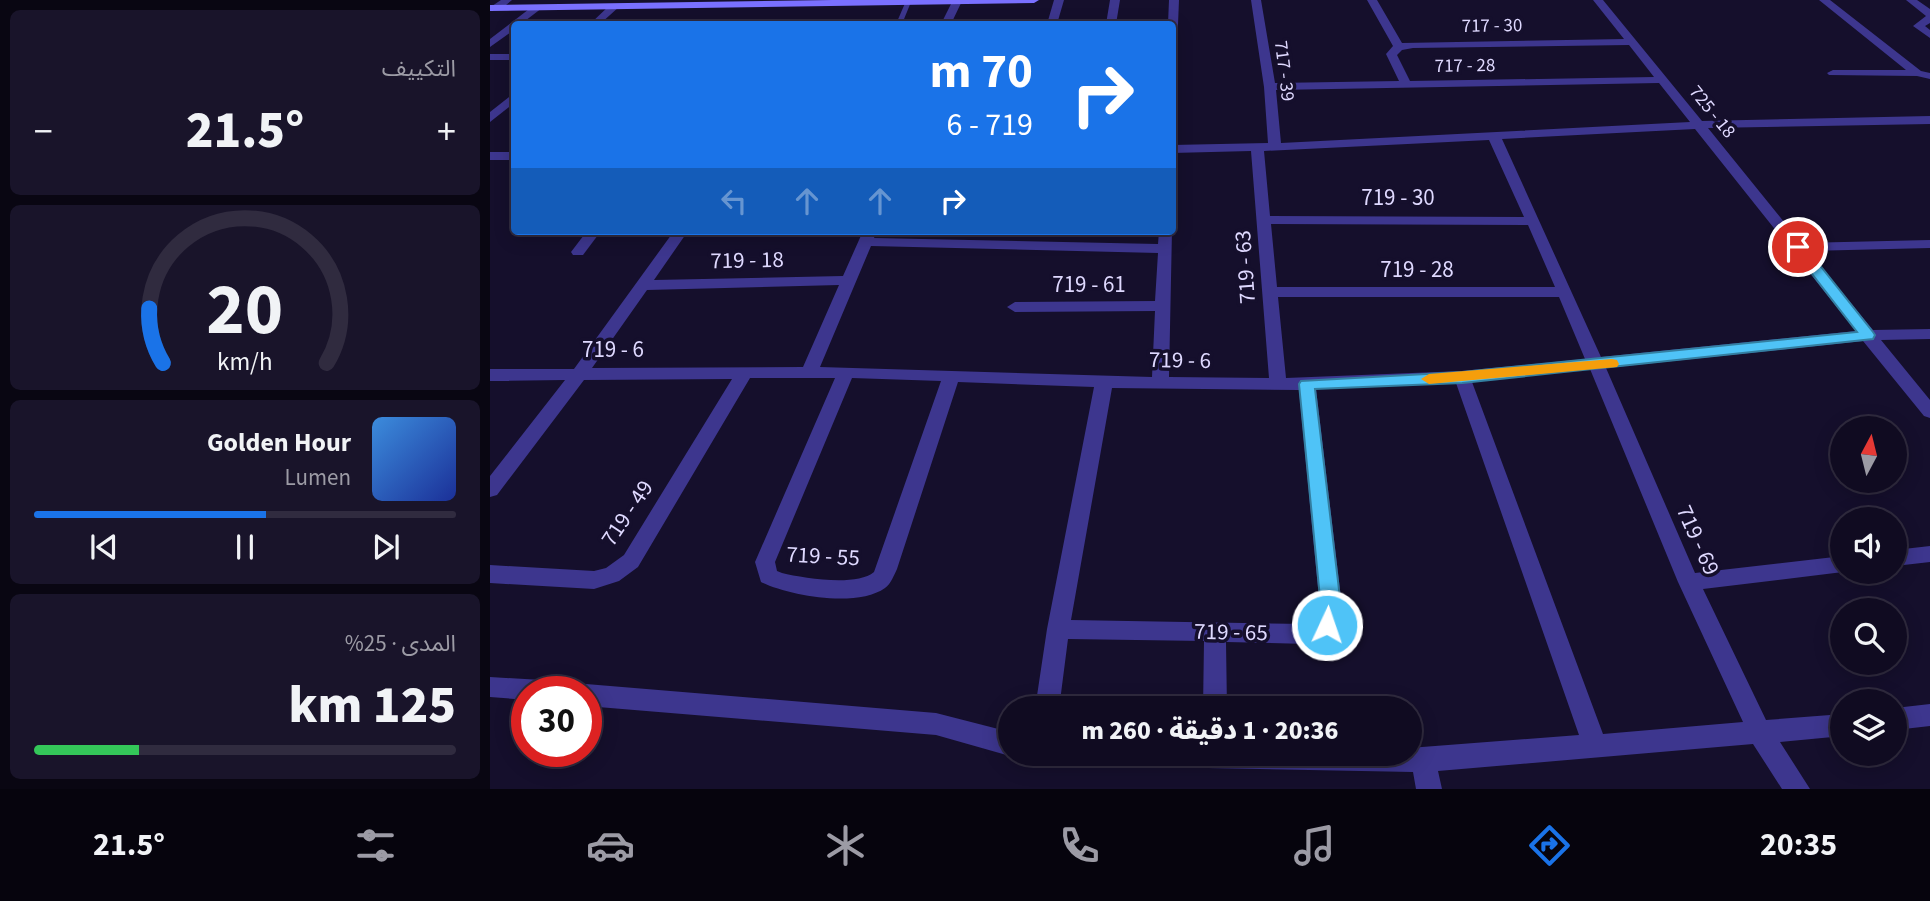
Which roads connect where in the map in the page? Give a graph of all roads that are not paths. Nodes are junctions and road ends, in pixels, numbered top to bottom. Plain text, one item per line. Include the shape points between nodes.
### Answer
1 (507, 0) edge
2 (1007, 0) edge
3 (1034, 0) edge
4 (1059, 0) edge
5 (1115, 0) edge
6 (1174, 0) edge
7 (1256, 0) edge
8 (1372, 0) edge
9 (1598, 0) edge
10 (1824, 0) edge
11 (1912, 0) edge
12 (957, 1) edge
13 (753, 2) edge
14 (908, 2) junction
15 (615, 6) junction
16 (493, 8) edge
17 (537, 8) junction
18 (1930, 16) edge
19 (520, 21) edge
20 (598, 21) edge
21 (900, 21) edge
22 (947, 21) edge
23 (1053, 21) edge
24 (1112, 21) edge
25 (1173, 21) edge
26 (511, 28) edge
27 (1930, 35) edge
28 (1630, 42) junction
29 (490, 44) edge
30 (1399, 47) junction
31 (490, 57) edge
32 (511, 57) edge
33 (1833, 73) dead end
34 (1917, 73) junction
35 (1930, 76) edge
36 (1661, 80) junction
37 (1406, 84) junction
38 (1270, 86) junction
39 (511, 99) edge
40 (511, 100) edge
41 (490, 101) edge
42 (490, 118) edge
43 (1930, 120) edge
44 (1699, 125) junction
45 (1493, 136) junction
46 (1258, 147) junction
47 (1275, 147) junction
48 (1176, 149) edge
49 (490, 156) edge
50 (511, 156) edge
51 (1265, 220) junction
52 (1531, 221) junction
53 (591, 235) edge
54 (678, 235) edge
55 (1082, 235) edge
56 (1166, 235) edge
57 (868, 236) edge
58 (1930, 244) edge
59 (1080, 247) junction
60 (1798, 247) junction
61 (1166, 249) junction
62 (578, 252) dead end
63 (850, 280) junction
64 (645, 285) junction
65 (1269, 292) junction
66 (1565, 292) junction
67 (1163, 306) junction
68 (1015, 307) dead end
69 (1930, 334) edge
70 (1867, 335) junction
71 (1595, 366) junction
72 (580, 372) junction
73 (745, 372) junction
74 (808, 372) junction
75 (846, 372) junction
76 (490, 375) edge
77 (951, 375) junction
78 (1462, 377) junction
79 (1104, 382) junction
80 (1160, 383) junction
81 (1278, 384) junction
82 (1307, 384) junction
83 (1930, 412) edge
84 (490, 490) edge
85 (1930, 554) edge
86 (1907, 557) edge
87 (1830, 566) edge
88 (490, 574) edge
89 (1689, 582) junction
90 (1058, 629) junction
91 (1214, 632) junction
92 (490, 687) edge
93 (511, 689) edge
94 (602, 696) edge
95 (1049, 696) edge
96 (1215, 696) edge
97 (1930, 715) edge
98 (1907, 718) edge
99 (1830, 725) edge
100 (1760, 733) junction
101 (998, 741) edge
102 (1595, 746) junction
103 (1423, 760) joint
104 (1429, 789) edge
105 (1797, 789) edge

1 - 16 street
2 - 3 street
2 - 12 street
4 - 23 street
5 - 24 street
6 - 25 street
7 - 38 street, 717 - 39
8 - 30 street
9 - 28 street, 725 - 18
10 - 34 street
11 - 18 street
12 - 14 street
12 - 22 street
13 - 14 street
13 - 15 street
14 - 21 lane
15 - 17 street
15 - 20 street
16 - 17 street
17 - 19 street
18 - 27 street via 1917,26
26 - 29 street
28 - 30 street, 717 - 30
28 - 36 street, 725 - 18
30 - 37 street via 1391,54
31 - 32 street
33 - 34 street
34 - 35 street
36 - 37 street, 717 - 28
36 - 44 street, 725 - 18
37 - 38 street, 717 - 28
38 - 47 street, 717 - 39
39 - 41 street
40 - 42 street
43 - 44 street
44 - 45 street
44 - 60 street, 725 - 18
45 - 47 street
45 - 52 street, 719 - 69
46 - 47 street
46 - 48 street
46 - 51 street, 719 - 63
49 - 50 street
51 - 52 street, 719 - 30
51 - 65 street, 719 - 63
52 - 66 street, 719 - 69
53 - 62 street
54 - 64 street
55 - 59 street
56 - 61 street
57 - 59 street
57 - 63 street
58 - 60 street
59 - 61 street
60 - 70 street, 725 - 18
61 - 67 street
63 - 64 street, 719 - 18
63 - 74 street
64 - 72 street
65 - 66 street, 719 - 28
65 - 81 street, 719 - 63
66 - 71 street, 719 - 69
67 - 68 street, 719 - 61
67 - 80 street
69 - 70 street, 719 - 6
70 - 71 street, 719 - 6
70 - 83 street, 725 - 18
71 - 78 street, 719 - 6
71 - 89 street, 719 - 69
72 - 73 street, 719 - 6
72 - 76 street, 719 - 6
72 - 84 street
73 - 74 street, 719 - 6
73 - 88 street, 719 - 49 via 631,561 612,575 594,580
74 - 75 street, 719 - 6
75 - 77 street, 719 - 6
75 - 77 street, 719 - 55 via 765,562 768,576 779,583 857,589 878,582 887,569
77 - 79 street, 719 - 6
78 - 82 street, 719 - 6
78 - 102 street
79 - 80 street, 719 - 6
79 - 90 street
80 - 81 street, 719 - 6
81 - 82 street, 719 - 6
82 - 91 street, 719 - 65 via 1330,598 1327,625 1308,635
85 - 86 street
87 - 89 street
89 - 100 street, 719 - 69
90 - 91 street, 719 - 65
90 - 95 street
91 - 96 street
92 - 93 street
94 - 101 street via 936,724
97 - 98 street
99 - 100 street
100 - 102 street
100 - 105 street, 719 - 69
102 - 103 street
103 - 104 street

